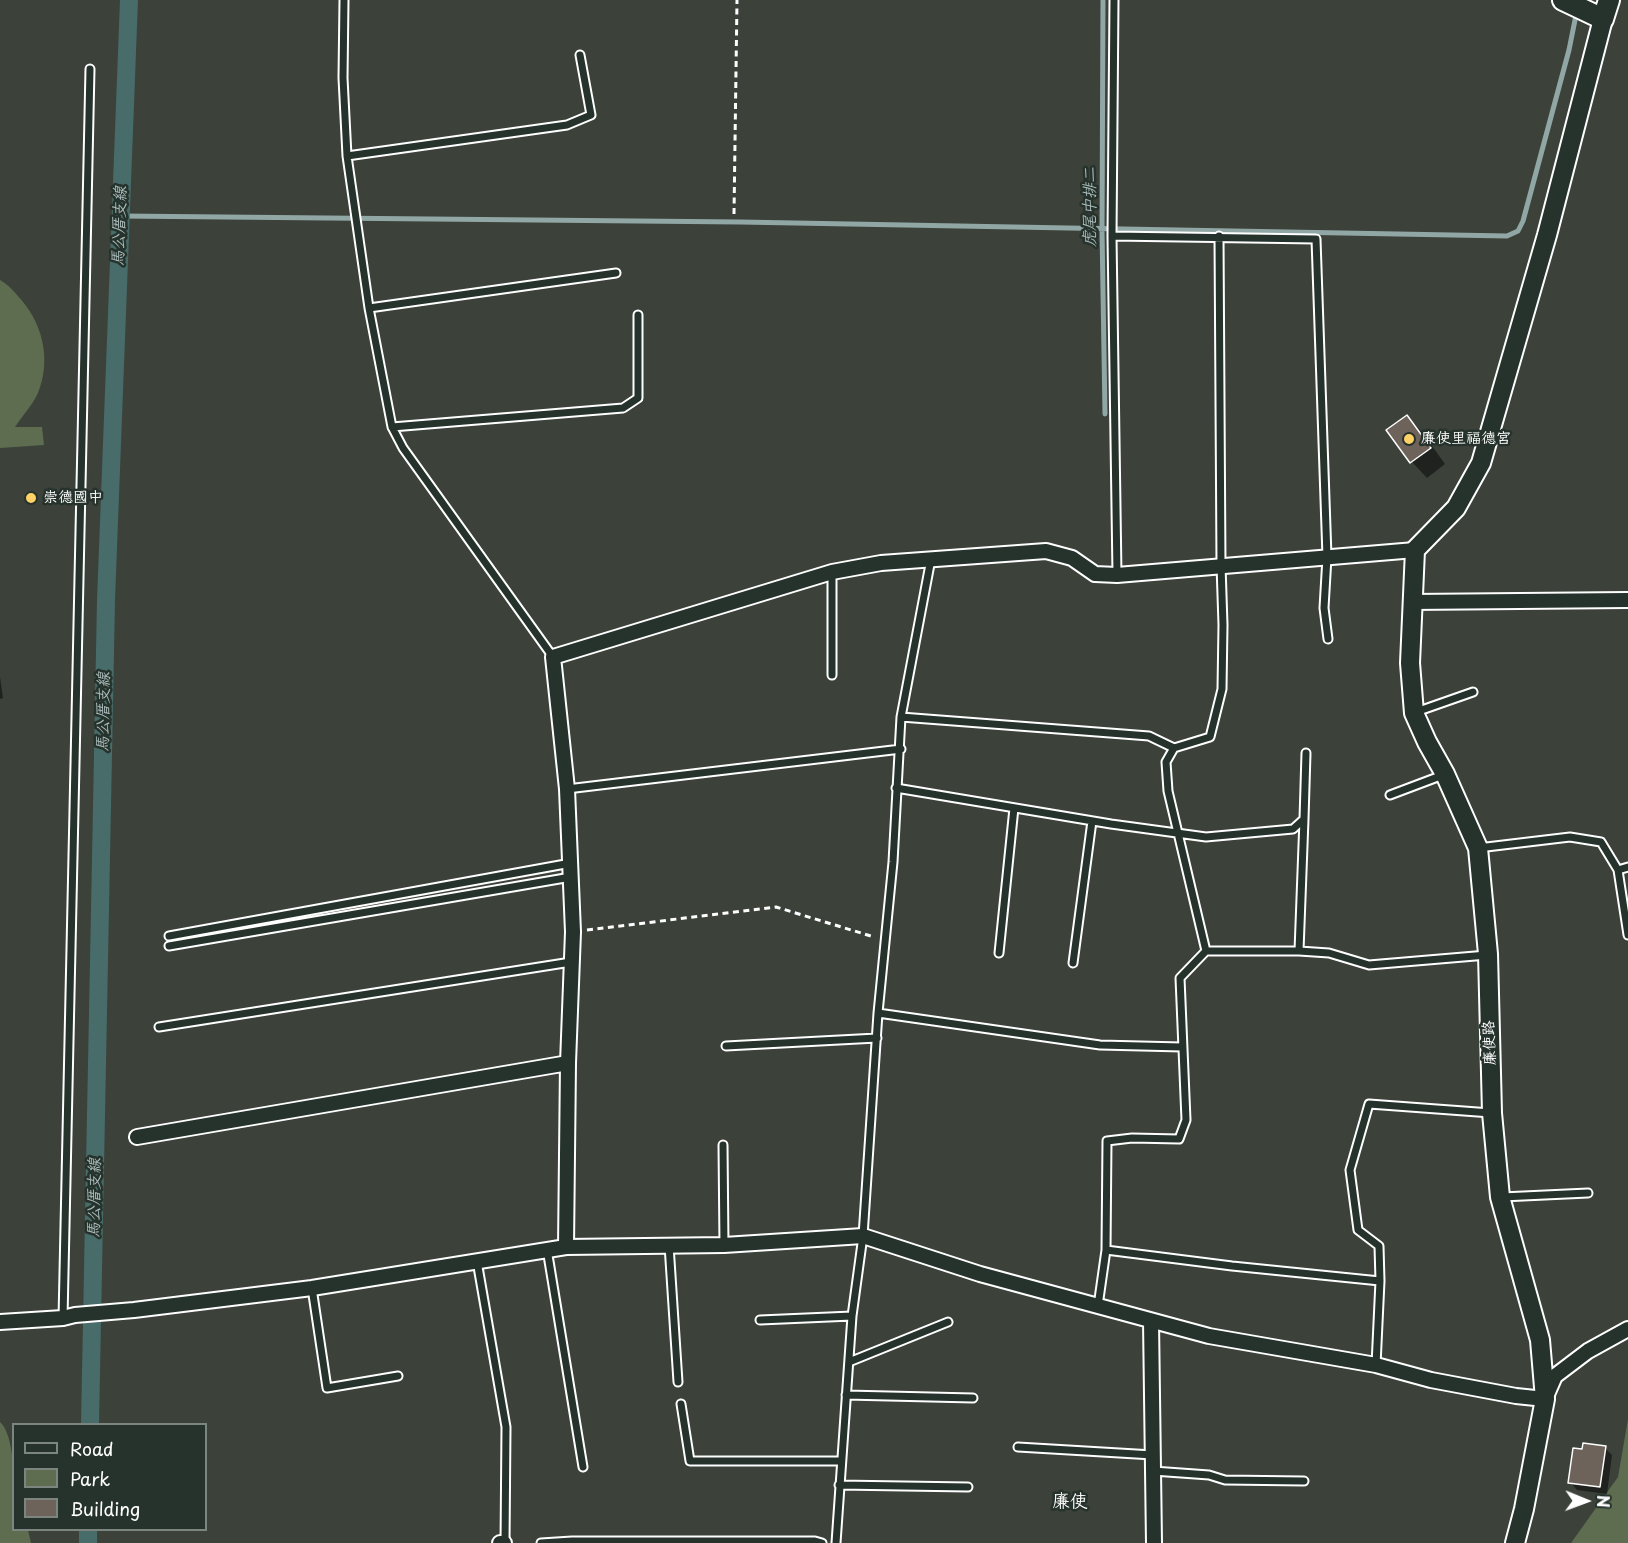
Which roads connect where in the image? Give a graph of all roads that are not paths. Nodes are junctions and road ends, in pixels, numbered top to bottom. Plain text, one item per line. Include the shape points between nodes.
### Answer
1 (344, 0) edge
2 (1114, 0) edge
3 (1563, 0) edge
4 (1606, 9) edge
5 (580, 55) dead end
6 (90, 69) dead end
7 (347, 156) junction
8 (1112, 236) junction
9 (1219, 236) junction
10 (616, 273) dead end
11 (369, 308) junction
12 (638, 315) dead end
13 (392, 427) junction
14 (1415, 550) junction
15 (1327, 557) junction
16 (932, 559) junction
17 (1221, 565) junction
18 (832, 572) junction
19 (1117, 575) junction
20 (1628, 600) edge
21 (1412, 602) junction
22 (1328, 639) dead end
23 (553, 657) junction
24 (832, 675) dead end
25 (1473, 692) dead end
26 (1414, 713) junction
27 (901, 717) junction
28 (1174, 748) junction
29 (901, 749) junction
30 (1306, 753) dead end
31 (1445, 774) junction
32 (896, 788) junction
33 (567, 789) junction
34 (1390, 795) dead end
35 (1014, 808) junction
36 (1304, 819) junction
37 (1092, 821) junction
38 (1177, 835) junction
39 (1478, 848) junction
40 (1628, 867) edge
41 (571, 870) junction
42 (1618, 870) junction
43 (1628, 935) edge
44 (169, 936) dead end
45 (169, 946) dead end
46 (1206, 951) junction
47 (1299, 951) junction
48 (999, 953) dead end
49 (1488, 954) junction
50 (572, 962) junction
51 (1073, 963) dead end
52 (878, 1013) junction
53 (159, 1027) dead end
54 (877, 1038) junction
55 (726, 1046) dead end
56 (1182, 1047) junction
57 (568, 1063) junction
58 (1492, 1113) junction
59 (137, 1137) dead end
60 (723, 1144) dead end
61 (1588, 1193) dead end
62 (1500, 1197) junction
63 (863, 1236) junction
64 (669, 1245) junction
65 (724, 1245) junction
66 (566, 1247) junction
67 (547, 1250) junction
68 (1106, 1250) junction
69 (477, 1261) junction
70 (1380, 1281) junction
71 (312, 1288) junction
72 (1098, 1306) junction
73 (852, 1316) junction
74 (69, 1317) junction
75 (760, 1320) dead end
76 (1151, 1321) junction
77 (0, 1322) edge
78 (948, 1322) dead end
79 (1628, 1329) edge
80 (849, 1362) junction
81 (1376, 1365) junction
82 (398, 1376) dead end
83 (678, 1382) dead end
84 (846, 1395) junction
85 (973, 1398) dead end
86 (1545, 1399) junction
87 (681, 1404) dead end
88 (1018, 1447) dead end
89 (1153, 1455) junction
90 (841, 1461) junction
91 (583, 1467) dead end
92 (1153, 1471) junction
93 (1304, 1481) dead end
94 (839, 1485) junction
95 (968, 1487) dead end
96 (572, 1542) edge
97 (502, 1543) edge
98 (508, 1543) edge
99 (541, 1543) edge
100 (822, 1543) edge
101 (836, 1543) edge
102 (1154, 1543) edge
103 (1515, 1543) edge

1 - 7 lane
2 - 8 lane
3 - 4 main road
4 - 14 street via 1547,235 1481,463 1456,508
5 - 7 lane via 591,115 575,122
6 - 74 lane
7 - 11 lane
8 - 9 lane
8 - 19 lane
9 - 15 lane via 1316,239
9 - 17 lane
10 - 11 lane
11 - 13 lane
12 - 13 lane via 638,398 623,408
13 - 23 lane
14 - 15 street
14 - 21 street, 廉使路
15 - 17 street
15 - 22 lane via 1324,608
16 - 18 street
16 - 19 street via 1046,551 1072,558 1095,574
16 - 27 lane
17 - 19 street
17 - 28 lane via 1222,689 1210,737
18 - 23 street
18 - 24 lane
20 - 21 street
21 - 26 street, 廉使路 via 1410,663
23 - 33 street
25 - 26 lane
26 - 31 street, 廉使路
27 - 28 lane via 1149,736
27 - 29 lane
28 - 38 lane via 1166,762
29 - 32 lane
29 - 33 lane
30 - 36 lane
31 - 34 lane
31 - 39 street, 廉使路
32 - 35 lane
32 - 52 lane
33 - 41 street
35 - 37 lane
35 - 48 lane
36 - 38 lane via 1293,829 1206,837
36 - 47 lane
37 - 38 lane
37 - 51 lane
38 - 46 lane
39 - 42 lane via 1570,837 1601,842
39 - 49 street, 廉使路
40 - 42 lane
41 - 44 lane
41 - 45 lane
41 - 50 street
42 - 43 lane
46 - 47 lane
46 - 56 lane via 1180,978
47 - 49 lane via 1329,953 1369,965
49 - 58 street, 廉使路
50 - 53 lane
50 - 57 street
52 - 54 lane
52 - 56 lane via 1100,1045
54 - 55 lane
54 - 63 lane
56 - 68 lane via 1186,1120 1179,1139 1107,1141
57 - 59 street
57 - 66 street
58 - 62 street, 廉使路
58 - 70 lane via 1369,1104 1350,1170 1358,1230 1379,1246
60 - 65 lane
61 - 62 lane
62 - 86 street, 廉使路 via 1540,1340
63 - 65 street
63 - 72 street via 980,1274
63 - 73 lane
64 - 65 street
64 - 66 street
64 - 83 lane
66 - 67 street
67 - 69 street
67 - 91 lane
68 - 70 lane
68 - 72 lane
69 - 71 street
69 - 97 lane via 506,1427
70 - 81 lane
71 - 74 street
71 - 82 lane via 327,1389
72 - 76 street
73 - 75 lane
73 - 80 lane
74 - 77 street
76 - 81 street via 1209,1336
76 - 89 street
78 - 80 lane
79 - 86 street via 1588,1350 1555,1376
80 - 84 lane
81 - 86 street via 1431,1380
84 - 85 lane
84 - 90 lane
86 - 103 street, 廉使路
87 - 90 lane via 690,1461
88 - 89 lane
89 - 92 street
90 - 94 lane
92 - 93 lane via 1209,1474 1224,1480
92 - 102 street
94 - 95 lane
94 - 101 lane
96 - 99 lane
96 - 100 lane
97 - 98 lane

